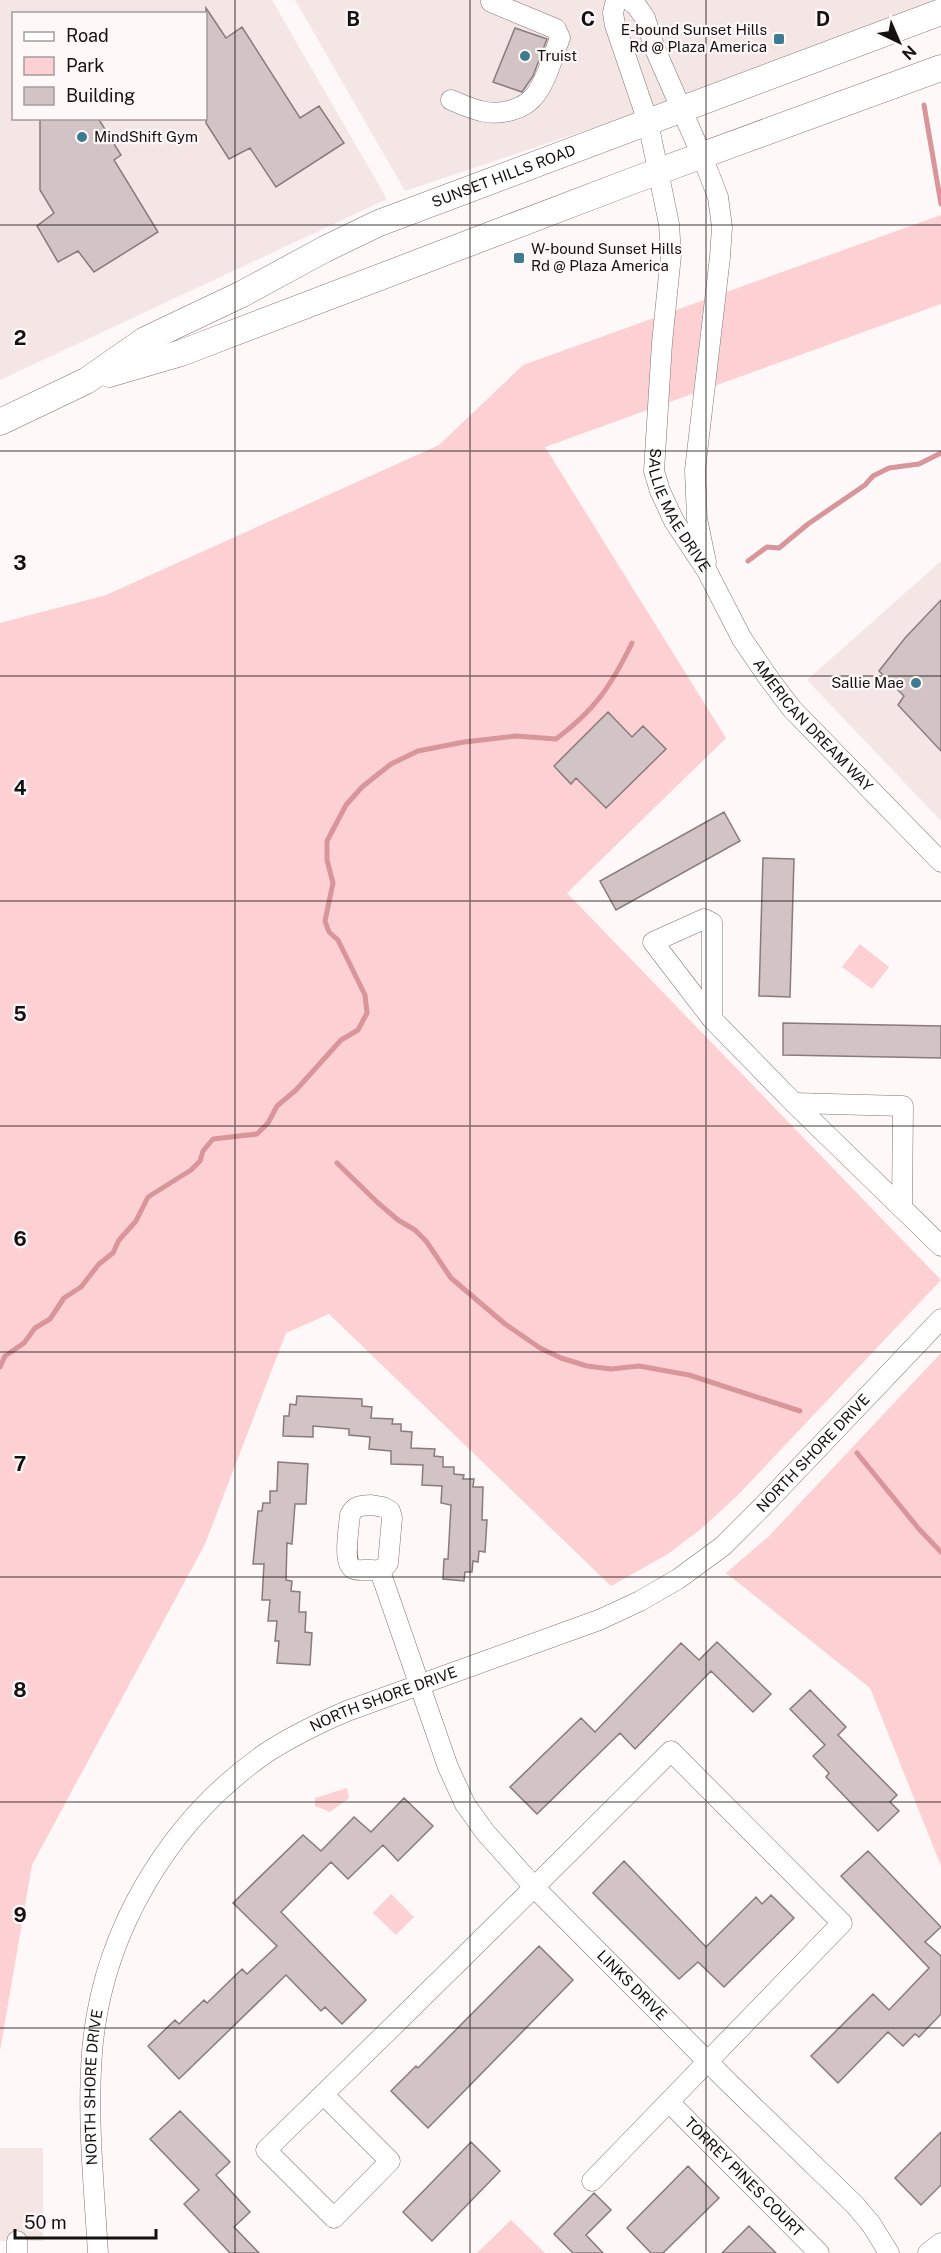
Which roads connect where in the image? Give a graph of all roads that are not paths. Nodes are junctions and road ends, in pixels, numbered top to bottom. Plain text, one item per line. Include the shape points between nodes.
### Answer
1 (604, 0) edge
2 (628, 0) edge
3 (491, 2) dead end
4 (615, 9) edge
5 (646, 9) edge
6 (941, 12) edge
7 (941, 68) edge
8 (451, 100) dead end
9 (681, 110) junction
10 (648, 123) junction
11 (702, 156) junction
12 (659, 171) junction
13 (86, 381) junction
14 (0, 422) edge
15 (707, 571) junction
16 (941, 862) edge
17 (712, 1019) junction
18 (794, 1103) junction
19 (902, 1208) junction
20 (941, 1246) edge
21 (941, 1319) edge
22 (380, 1571) dead end
23 (420, 1685) junction
24 (534, 1887) junction
25 (708, 2061) junction
26 (323, 2094) junction
27 (669, 2102) junction
28 (592, 2181) dead end
29 (941, 2243) edge
30 (98, 2253) edge
31 (819, 2253) edge
32 (890, 2253) edge
33 (928, 2253) edge

1 - 4 street, SALLIE MAE DRIVE
2 - 5 street
3 - 8 street via 556,29 560,38 530,102 495,113
4 - 10 street, SALLIE MAE DRIVE
5 - 9 street, SALLIE MAE DRIVE via 655,49
6 - 9 main road, SUNSET HILLS ROAD
7 - 11 main road, SUNSET HILLS ROAD
9 - 10 main road, SUNSET HILLS ROAD
9 - 11 street, SALLIE MAE DRIVE
10 - 12 street, SALLIE MAE DRIVE
10 - 13 main road, SUNSET HILLS ROAD via 379,224 146,340
11 - 12 main road, SUNSET HILLS ROAD
11 - 15 street, SALLIE MAE DRIVE via 718,197 722,227 695,470
12 - 13 main road, SUNSET HILLS ROAD via 181,353
12 - 15 street, SALLIE MAE DRIVE via 671,255 654,471 674,521
13 - 14 main road, SUNSET HILLS ROAD
15 - 16 street, AMERICAN DREAM WAY via 742,639 792,709
17 - 17 street via 712,923 704,919 653,942
17 - 18 street
18 - 19 street
18 - 19 street via 903,1106
19 - 20 street
21 - 23 street, NORTH SHORE DRIVE via 763,1506 696,1567 664,1588 599,1620
22 - 23 street, LINKS DRIVE
23 - 24 street, LINKS DRIVE via 465,1804
23 - 30 street, NORTH SHORE DRIVE via 316,1724 257,1760 199,1812 145,1885 110,1965 94,2034 90,2093
24 - 25 street, LINKS DRIVE
24 - 25 street via 671,1751 810,1890 842,1923
24 - 26 street
25 - 27 street
25 - 32 street, LINKS DRIVE via 855,2205
26 - 26 street via 266,2150 334,2218 390,2161
27 - 28 street
27 - 31 street, TORREY PINES COURT
29 - 33 street

